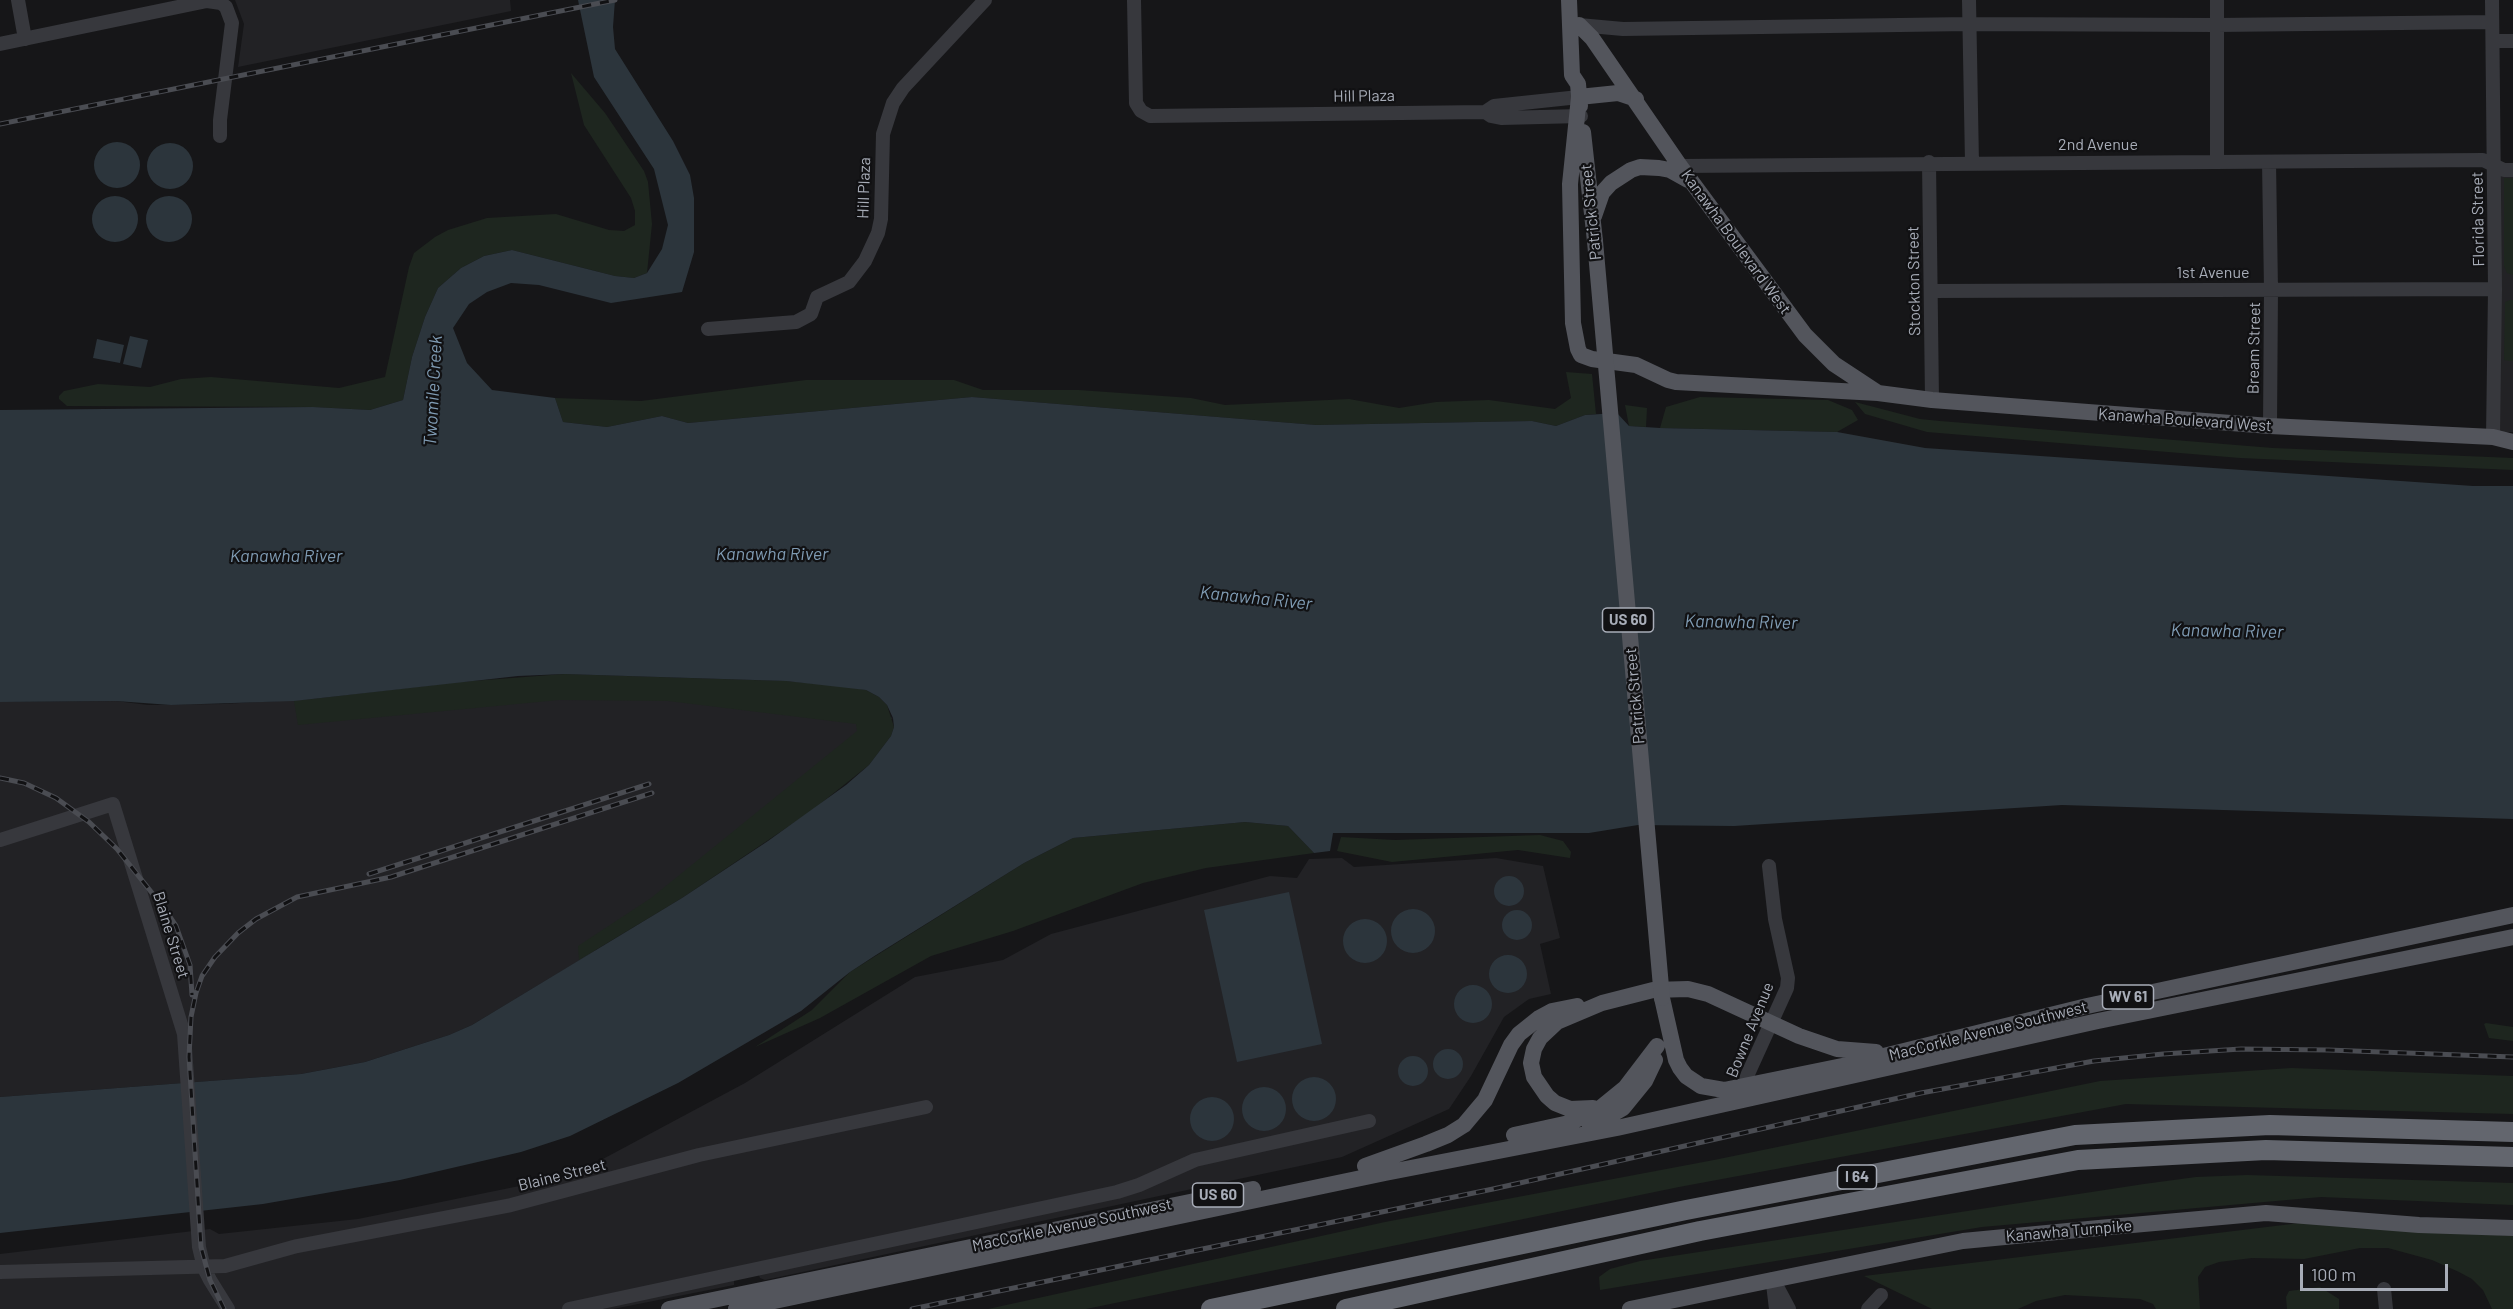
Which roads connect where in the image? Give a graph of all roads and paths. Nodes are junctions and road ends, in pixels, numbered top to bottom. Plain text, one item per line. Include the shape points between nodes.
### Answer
1 (18, 0) edge
2 (985, 0) edge
3 (1134, 0) edge
4 (1569, 0) edge
5 (1578, 0) edge
6 (1969, 0) edge
7 (2217, 0) edge
8 (2492, 0) edge
9 (2492, 22) junction
10 (1969, 24) junction
11 (1579, 25) junction
12 (2217, 26) junction
13 (25, 39) junction
14 (2493, 41) junction
15 (2513, 41) edge
16 (0, 44) edge
17 (1578, 90) junction
18 (1636, 99) junction
19 (1485, 112) junction
20 (1579, 116) junction
21 (220, 136) dead end
22 (2217, 161) junction
23 (1929, 162) junction
24 (2269, 162) junction
25 (1972, 163) junction
26 (2493, 165) junction
27 (1680, 166) junction
28 (2513, 170) edge
29 (1693, 183) junction
30 (1593, 219) junction
31 (2495, 289) junction
32 (2271, 290) junction
33 (1931, 291) junction
34 (708, 329) dead end
35 (1842, 369) junction
36 (1822, 389) junction
37 (1878, 393) junction
38 (1932, 400) junction
39 (2270, 426) junction
40 (2513, 432) edge
41 (2493, 437) junction
42 (2513, 442) edge
43 (0, 840) edge
44 (1769, 866) dead end
45 (2513, 915) edge
46 (2513, 937) edge
47 (1602, 1003) junction
48 (1772, 1023) junction
49 (1798, 1036) junction
50 (1663, 1044) junction
51 (1919, 1047) junction
52 (1828, 1075) junction
53 (1744, 1093) junction
54 (1612, 1101) junction
55 (926, 1107) dead end
56 (1369, 1121) dead end
57 (2513, 1132) edge
58 (1549, 1140) junction
59 (2513, 1157) edge
60 (1365, 1166) junction
61 (2513, 1228) edge
62 (204, 1268) junction
63 (0, 1272) edge
64 (1773, 1279) junction
65 (2384, 1289) dead end
66 (1881, 1295) dead end
67 (228, 1309) edge
68 (569, 1309) edge
69 (669, 1309) edge
70 (736, 1309) edge
71 (1211, 1309) edge
72 (1346, 1309) edge
73 (1630, 1309) edge
74 (1776, 1309) edge
75 (1789, 1309) edge
76 (1868, 1309) edge
77 (2386, 1309) edge

1 - 13 street
2 - 34 street, Hill Plaza via 893,103 883,134 878,233 865,261 849,282 817,297 811,314 796,322
3 - 19 street, Hill Plaza via 1136,103 1150,116
4 - 17 main road via 1572,75
5 - 11 main road
6 - 10 street
7 - 12 street
8 - 9 street, Florida Street
9 - 12 street
9 - 14 street, Florida Street
10 - 11 street via 1623,28
10 - 12 street
10 - 25 street
11 - 17 main road via 1582,75
11 - 18 main road, Kanawha Boulevard West
12 - 22 street
13 - 16 street
13 - 21 street via 207,1 221,3 232,23
14 - 15 street
14 - 26 street, Florida Street
17 - 18 main road via 1618,93
17 - 19 street, Hill Plaza via 1494,106
17 - 20 main road
18 - 27 main road, Kanawha Boulevard West
19 - 20 street, Hill Plaza via 1502,118
20 - 30 main road, Patrick Street / US 60
20 - 36 main road, Kanawha Boulevard West via 1570,184 1574,339 1581,355 1636,365 1676,382
22 - 24 street, 2nd Avenue
22 - 25 street, 2nd Avenue
23 - 25 street, 2nd Avenue
23 - 27 street, 2nd Avenue
23 - 33 street, Stockton Street
24 - 26 street, 2nd Avenue via 2483,160
24 - 32 street, Bream Street
26 - 28 street, 2nd Avenue
26 - 31 street, Florida Street
27 - 29 main road, Kanawha Boulevard West
29 - 30 main road via 1670,170 1631,170 1602,193
29 - 35 main road, Kanawha Boulevard West via 1805,335
30 - 50 main road, Patrick Street / US 60, bridge
31 - 32 street, 1st Avenue
31 - 41 street, Florida Street
32 - 33 street, 1st Avenue
32 - 39 street, Bream Street
33 - 38 street, Stockton Street
35 - 36 main road via 1840,383
35 - 37 main road, Kanawha Boulevard West
36 - 37 main road, Kanawha Boulevard West
37 - 38 main road, Kanawha Boulevard West
38 - 39 main road, Kanawha Boulevard West
39 - 41 main road, Kanawha Boulevard West
40 - 41 main road, Kanawha Boulevard West
41 - 42 main road, Kanawha Boulevard West
43 - 62 street, Blaine Street via 113,804 178,1012 187,1057 198,1235
44 - 48 street, Bowne Avenue via 1788,978
45 - 51 main road, MacCorkle Avenue Southwest / WV 61 via 2087,1006
46 - 52 main road, MacCorkle Avenue Southwest / WV 61
47 - 48 main road via 1653,990 1688,989 1726,1001
47 - 54 main road via 1547,1029 1534,1049 1531,1063 1541,1089 1555,1102 1581,1110
47 - 60 main road via 1565,1008 1533,1021 1511,1045 1485,1100 1464,1125 1426,1144
48 - 49 main road
48 - 53 street, Bowne Avenue
49 - 51 main road via 1837,1049 1866,1052
49 - 52 main road
50 - 53 main road via 1694,1082 1716,1090
50 - 54 main road, MacCorkle Avenue Southwest / US 60
50 - 58 main road, Patrick Street / US 60 via 1646,1082 1623,1108 1591,1127
51 - 52 main road, MacCorkle Avenue Southwest / WV 61
52 - 53 main road, MacCorkle Avenue Southwest / WV 61
53 - 58 main road via 1617,1128
54 - 60 main road, MacCorkle Avenue Southwest / US 60 via 1569,1123
55 - 62 street, Blaine Street via 699,1155 512,1204
56 - 68 street via 1195,1160 1117,1192
57 - 71 highway, I 64 via 2270,1125 2075,1135 1674,1212
58 - 70 main road, MacCorkle Avenue Southwest / US 60
59 - 72 highway, I 64 via 2266,1149 2078,1160 1700,1232
60 - 69 main road, MacCorkle Avenue Southwest / US 60
61 - 64 main road, Kanawha Turnpike via 2266,1213 1963,1241
62 - 63 street, Blaine Street
62 - 67 street
64 - 73 main road, Kanawha Turnpike
64 - 74 street
64 - 75 street
65 - 77 street
66 - 76 street

